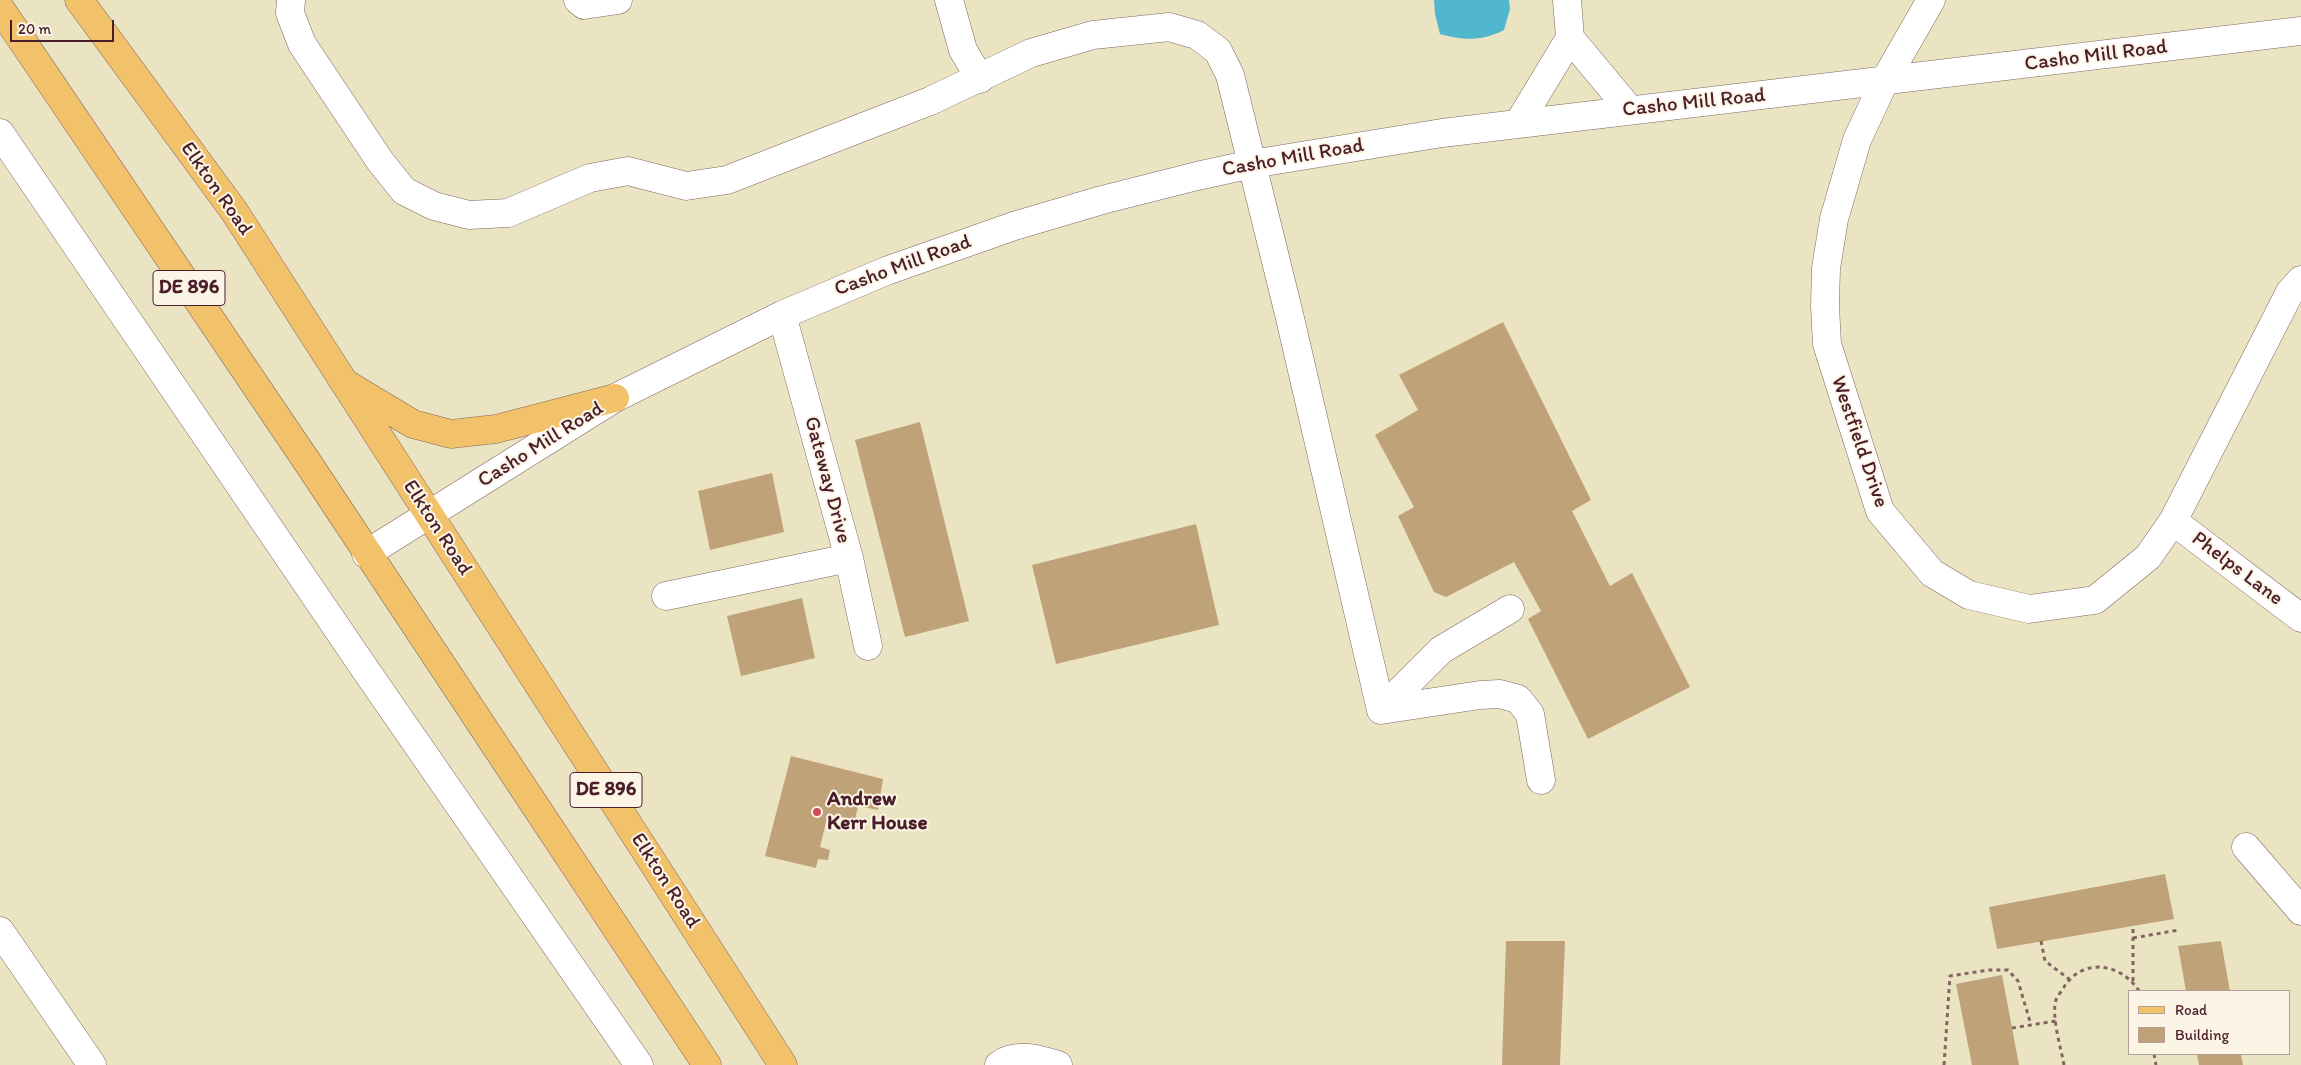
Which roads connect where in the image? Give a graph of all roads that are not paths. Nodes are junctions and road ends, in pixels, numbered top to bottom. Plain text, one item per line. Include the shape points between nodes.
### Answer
1 (79, 0) edge
2 (291, 0) edge
3 (578, 0) edge
4 (618, 0) edge
5 (949, 0) edge
6 (1566, 0) edge
7 (1931, 0) edge
8 (3, 21) edge
9 (2301, 31) edge
10 (1570, 38) junction
11 (980, 79) junction
12 (1884, 82) junction
13 (1630, 110) junction
14 (1518, 124) junction
15 (0, 133) edge
16 (1252, 164) junction
17 (2301, 280) edge
18 (782, 315) junction
19 (342, 381) junction
20 (615, 398) junction
21 (428, 516) junction
22 (2173, 521) junction
23 (366, 554) junction
24 (849, 558) junction
25 (666, 596) dead end
26 (1510, 609) dead end
27 (2301, 618) edge
28 (868, 646) dead end
29 (1381, 710) junction
30 (1541, 780) dead end
31 (2246, 847) dead end
32 (2301, 911) edge
33 (0, 931) edge
34 (92, 1065) edge
35 (639, 1065) edge
36 (707, 1065) edge
37 (783, 1065) edge
38 (999, 1065) edge
39 (1058, 1065) edge

1 - 19 main road, Elkton Road / DE 896 via 234,211
2 - 11 street via 290,14 302,44 380,161 404,191 434,206 469,215 508,213 590,178 628,171 686,186 727,180
3 - 4 street via 584,5
5 - 11 street via 963,50
6 - 10 street
7 - 12 street, Westfield Drive
8 - 23 main road, DE 896 via 304,458
9 - 12 street, Casho Mill Road
10 - 13 street
10 - 14 street
11 - 16 street via 1031,53 1093,35 1169,27 1197,35 1218,51 1230,75
12 - 13 street, Casho Mill Road
12 - 22 street, Westfield Drive via 1857,140 1834,220 1826,268 1825,306 1827,344 1880,512 1932,573 1969,595 2029,609 2095,600 2148,557
13 - 14 street, Casho Mill Road
14 - 16 street, Casho Mill Road via 1354,146
15 - 35 street
16 - 18 street, Casho Mill Road via 1119,195 1014,226 886,270
16 - 29 street
17 - 22 street, Westfield Drive via 2290,292
18 - 20 street, Casho Mill Road
18 - 24 street, Gateway Drive
19 - 20 main road via 413,424 451,434 496,429
19 - 21 main road, Elkton Road / DE 896
20 - 21 street, Casho Mill Road
21 - 23 street, Casho Mill Road
21 - 37 main road, Elkton Road / DE 896
22 - 27 street, Phelps Lane
23 - 36 main road, DE 896
24 - 25 street
24 - 28 street, Gateway Drive
26 - 29 street via 1441,650
29 - 30 street via 1480,695 1500,694 1518,699 1530,714
31 - 32 street
33 - 34 street
38 - 39 street via 1008,1058 1035,1058

